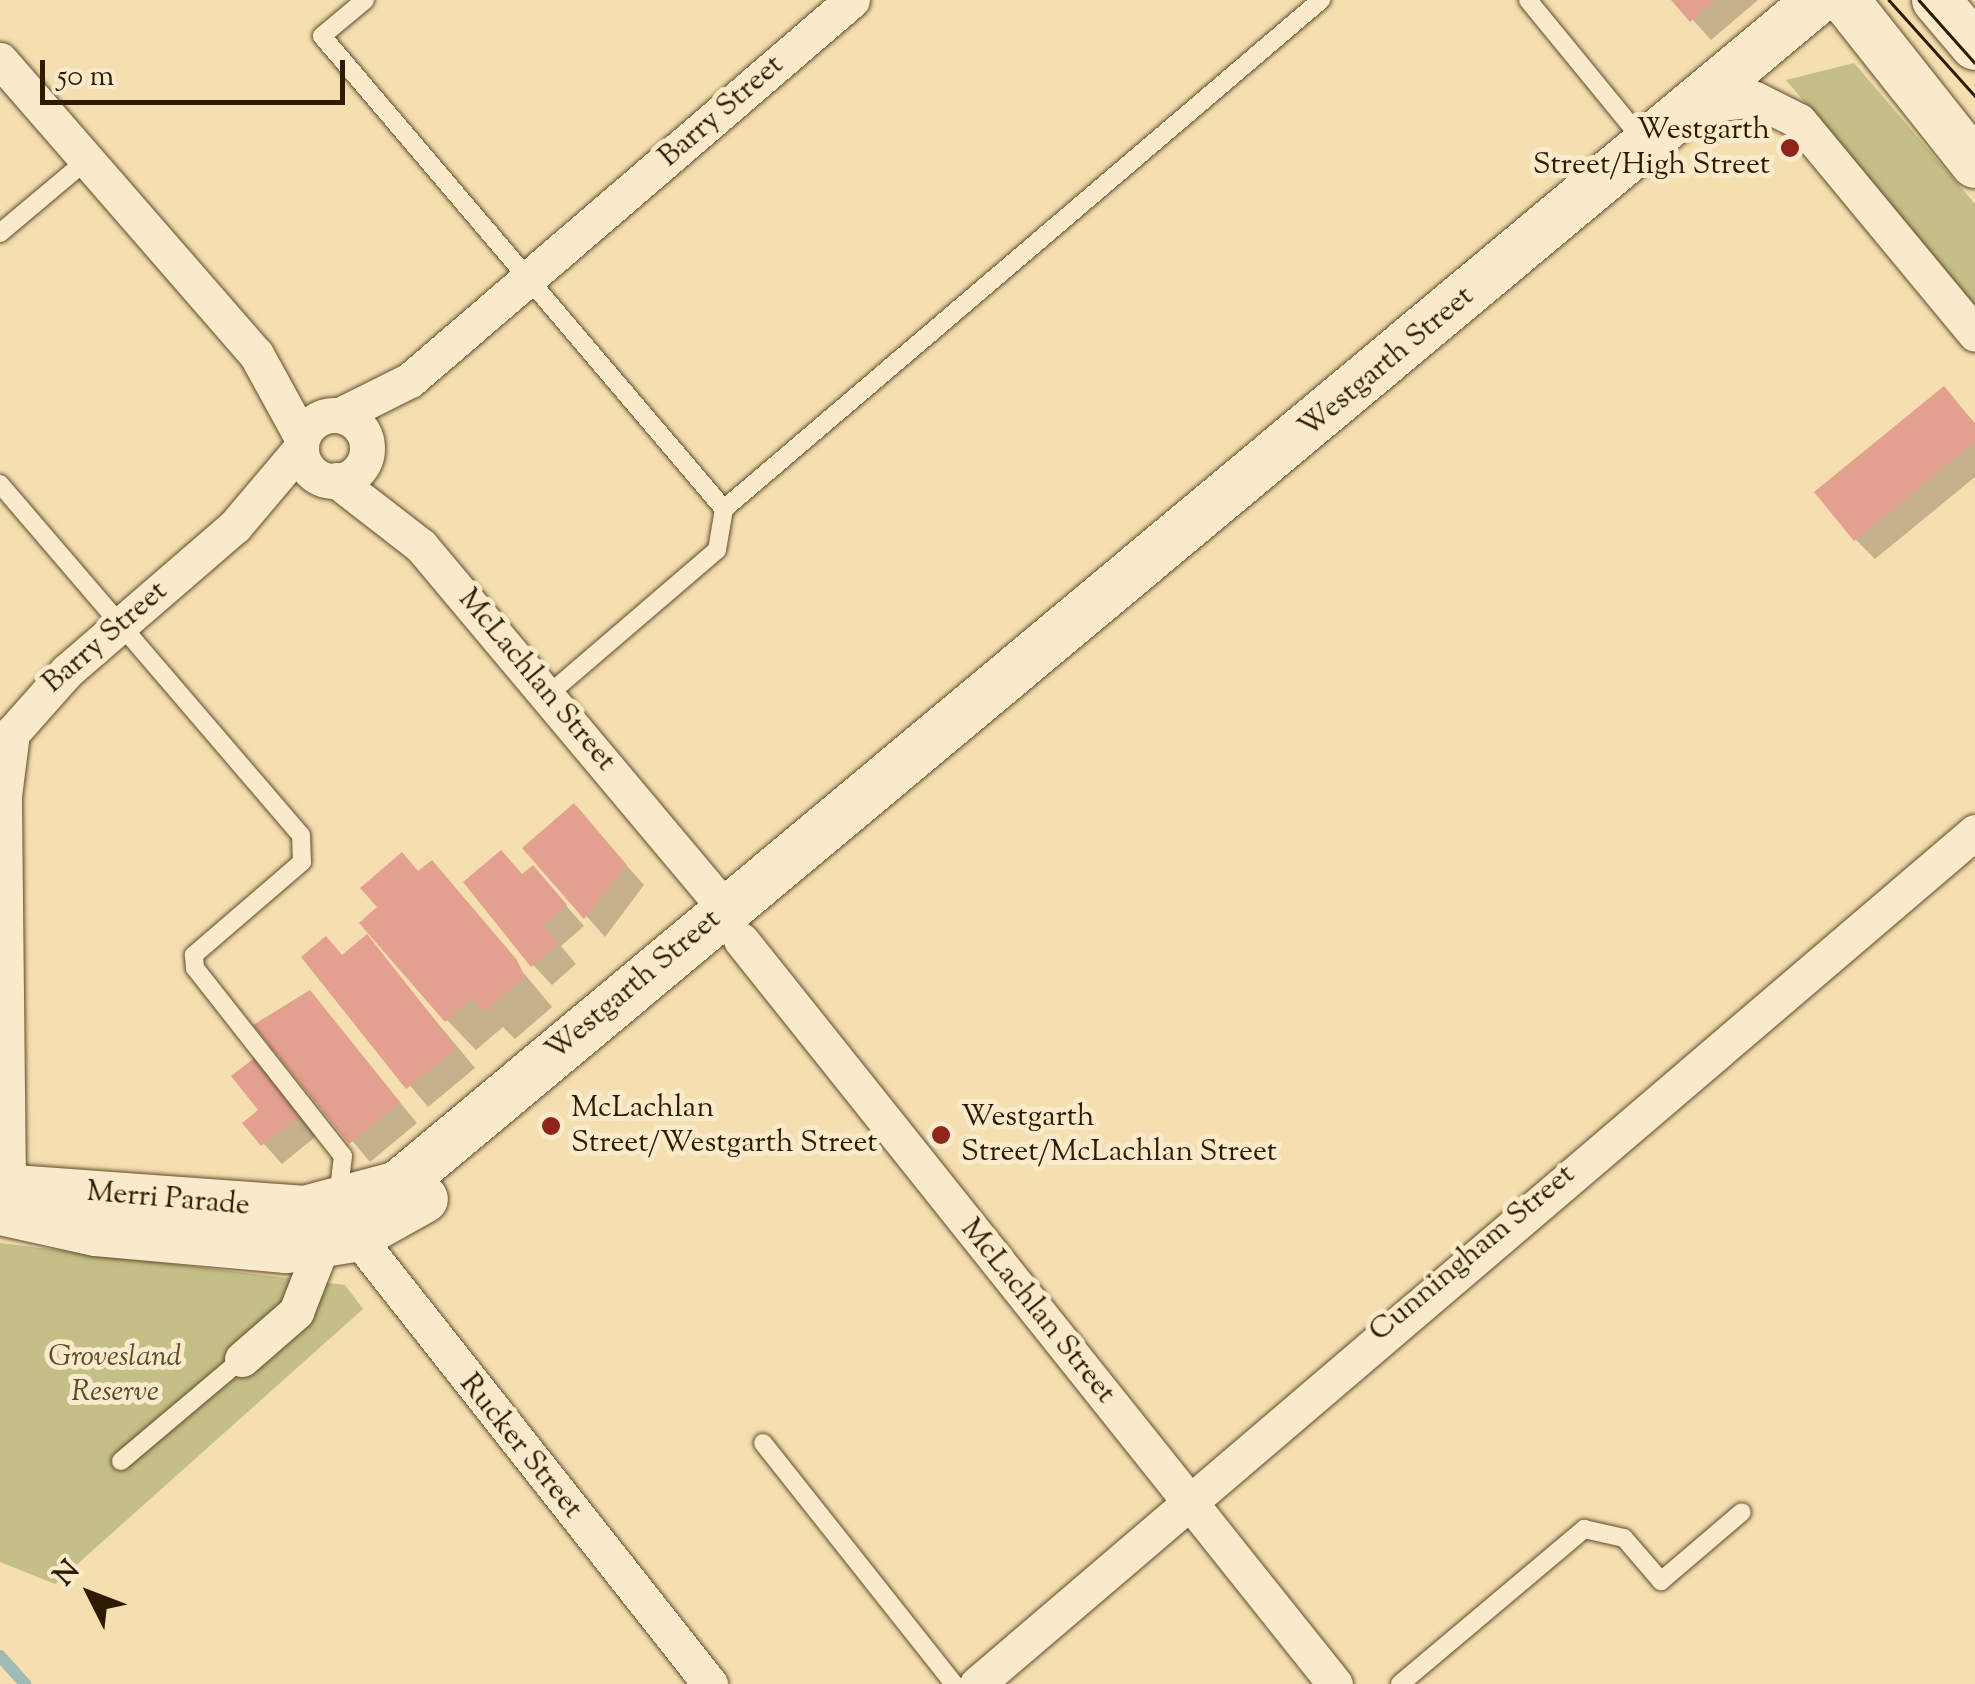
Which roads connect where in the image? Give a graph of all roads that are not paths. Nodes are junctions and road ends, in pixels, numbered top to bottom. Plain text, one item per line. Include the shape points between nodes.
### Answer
1 (365, 0) edge
2 (852, 0) edge
3 (1321, 0) edge
4 (1528, 0) edge
5 (1818, 0) edge
6 (1845, 0) edge
7 (1936, 0) edge
8 (1975, 46) edge
9 (0, 60) edge
10 (1689, 108) junction
11 (1646, 144) junction
12 (87, 160) junction
13 (1975, 164) edge
14 (0, 233) edge
15 (530, 276) junction
16 (1975, 334) edge
17 (256, 354) junction
18 (410, 380) junction
19 (337, 415) junction
20 (366, 446) junction
21 (314, 461) junction
22 (0, 484) edge
23 (724, 510) junction
24 (421, 546) junction
25 (119, 626) junction
26 (549, 694) junction
27 (1975, 832) edge
28 (733, 924) junction
29 (4, 1200) edge
30 (338, 1230) junction
31 (242, 1359) joint
32 (762, 1443) dead end
33 (121, 1460) dead end
34 (1188, 1502) junction
35 (1742, 1512) dead end
36 (710, 1684) edge
37 (954, 1684) edge
38 (977, 1684) edge
39 (1336, 1684) edge
40 (1400, 1684) edge

1 - 15 lane via 322,36
2 - 15 street, Barry Street
3 - 23 lane
4 - 11 lane
5 - 10 main road, Westgarth Street
6 - 13 main road
7 - 8 main road
9 - 12 street, McLachlan Street
10 - 11 main road, Westgarth Street
10 - 16 street via 1722,96 1755,99 1799,122
11 - 28 main road, Westgarth Street via 956,726
12 - 14 lane
12 - 17 street, McLachlan Street
15 - 18 street, Barry Street
15 - 23 lane
17 - 19 street, McLachlan Street
17 - 21 street, McLachlan Street
18 - 19 street, Barry Street
18 - 20 street, Barry Street
19 - 20 street, McLachlan Street
19 - 21 street, Barry Street
20 - 21 street, Barry Street via 353,474
20 - 24 street, McLachlan Street
21 - 24 street, McLachlan Street
21 - 25 street, Barry Street
22 - 25 lane
23 - 26 lane via 717,550
24 - 26 street, McLachlan Street
25 - 29 street, Barry Street via 32,704 4,757 11,1100
25 - 30 lane via 301,835 302,862 194,955 195,968 344,1156
26 - 28 street, McLachlan Street
27 - 34 street, Cunningham Street
28 - 30 main road, Westgarth Street
28 - 34 street, McLachlan Street
29 - 30 main road, Merri Parade via 253,1250
30 - 31 street via 296,1312
30 - 36 street, Rucker Street
31 - 33 lane
32 - 37 lane
34 - 38 street, Cunningham Street
34 - 39 street, McLachlan Street
35 - 40 lane via 1661,1580 1624,1538 1584,1529

